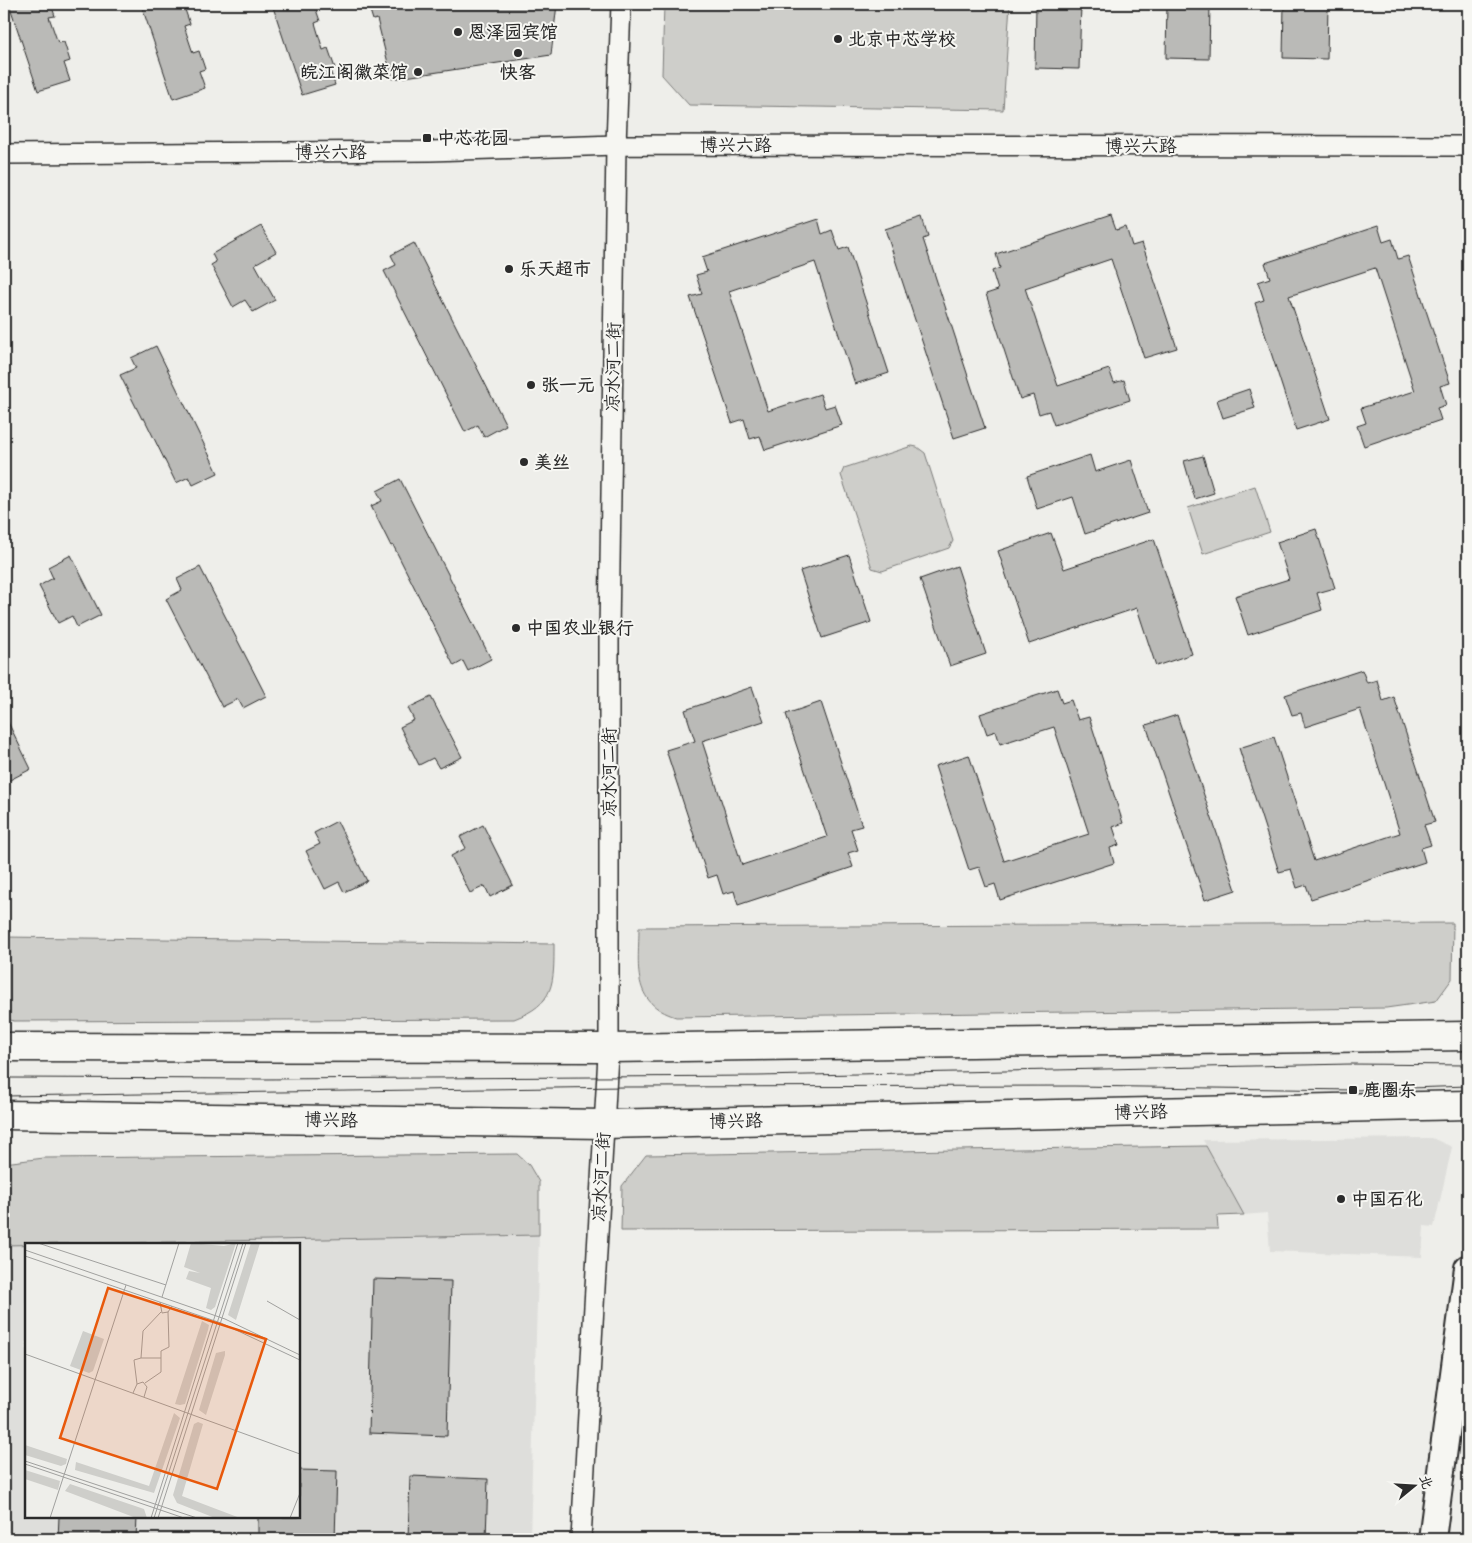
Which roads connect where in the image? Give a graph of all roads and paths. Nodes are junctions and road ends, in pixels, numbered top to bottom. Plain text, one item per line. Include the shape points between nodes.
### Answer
1 (621, 4) edge
2 (616, 145) junction
3 (1468, 146) edge
4 (4, 154) edge
5 (1468, 1036) edge
6 (4, 1047) edge
7 (609, 1048) junction
8 (1468, 1104) edge
9 (4, 1115) edge
10 (604, 1124) junction
11 (1468, 1268) edge
12 (581, 1539) edge
13 (1432, 1539) edge

1 - 2 street, 凉水河二街
2 - 3 street, 博兴六路
2 - 4 street, 博兴六路 via 430,151
2 - 7 street, 凉水河二街 via 609,634
5 - 7 main road
6 - 7 main road
7 - 10 street, 凉水河二街
8 - 10 main road, 博兴路
9 - 10 main road, 博兴路
10 - 12 street, 凉水河二街
11 - 13 main road

